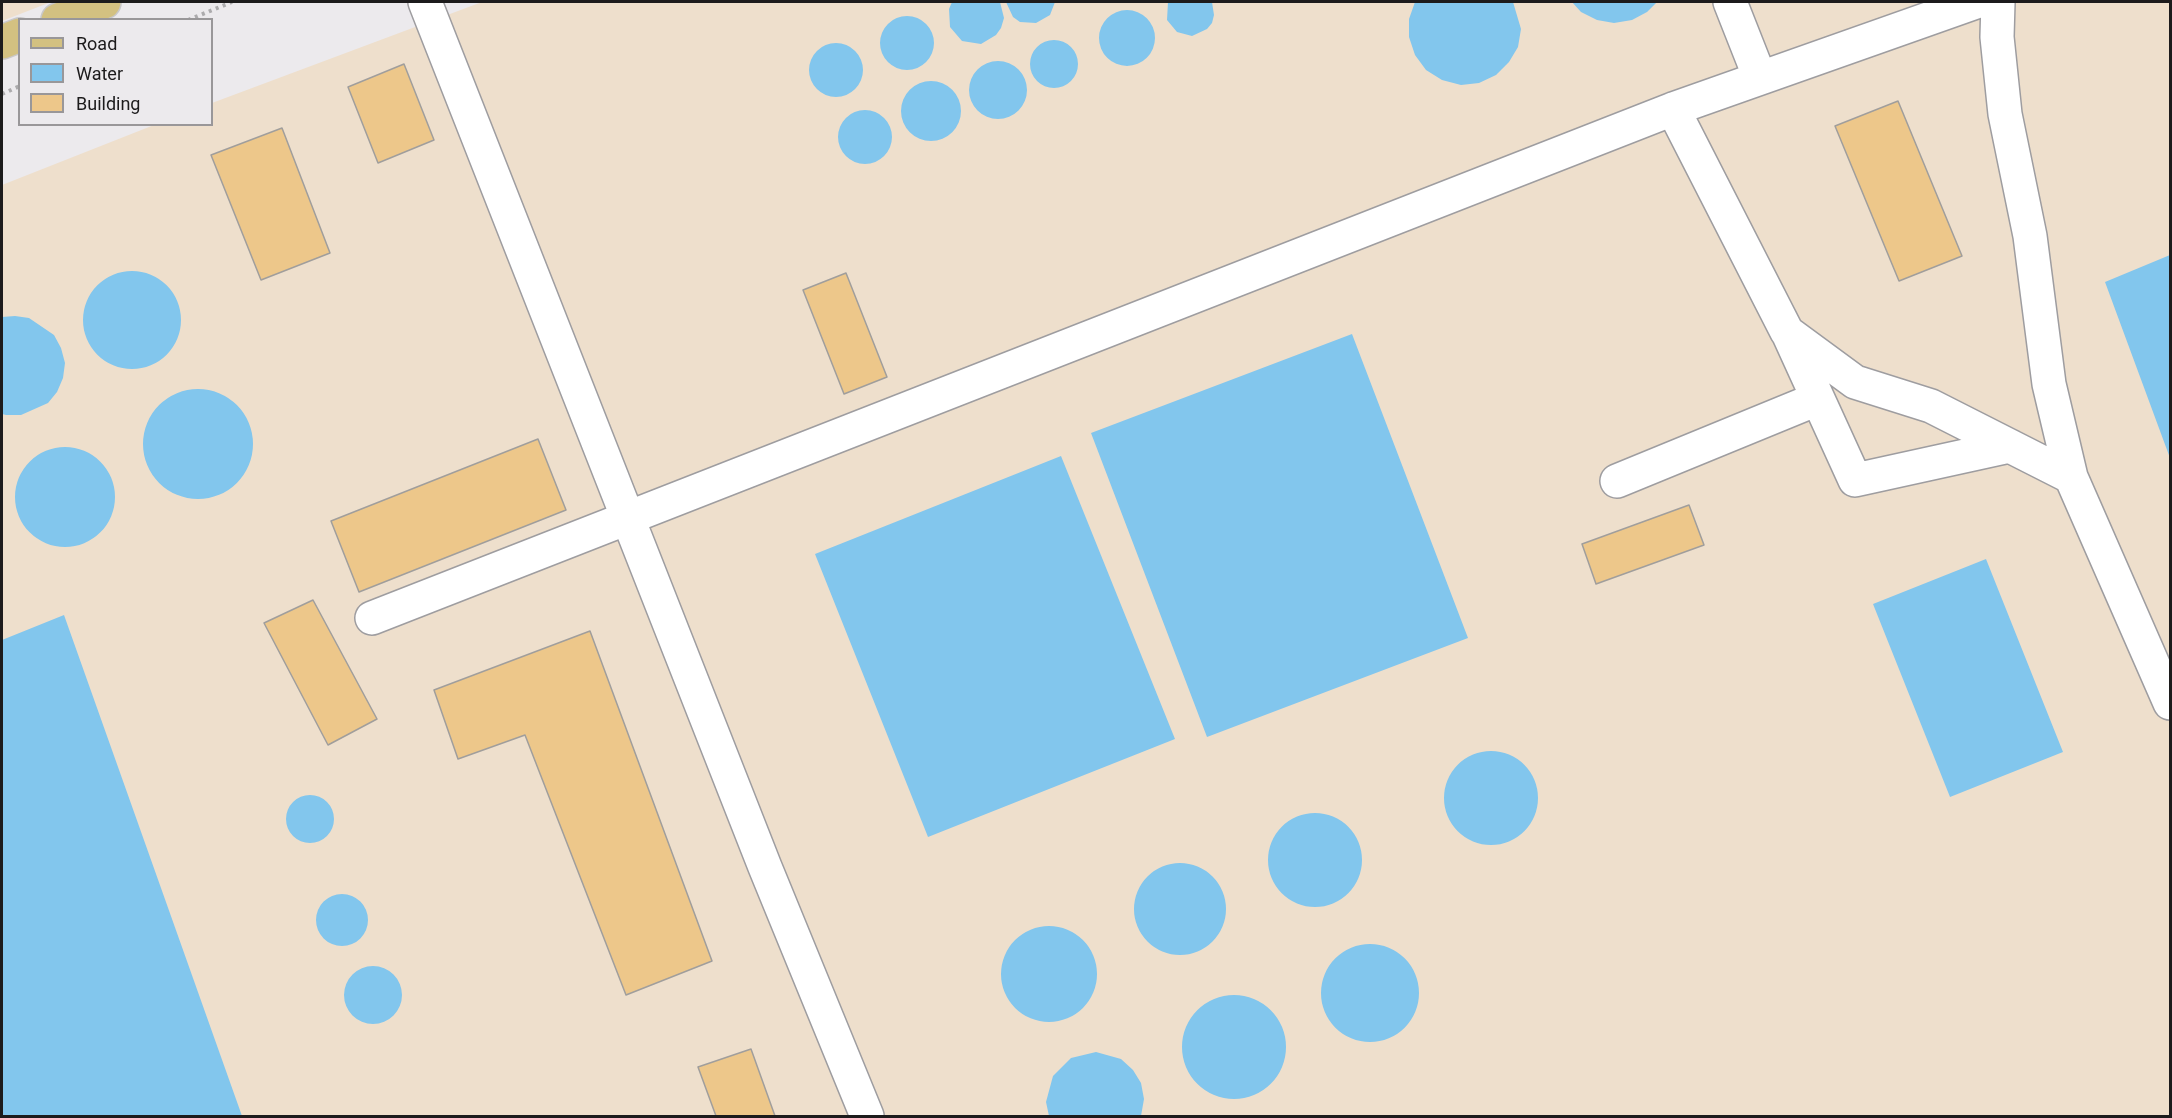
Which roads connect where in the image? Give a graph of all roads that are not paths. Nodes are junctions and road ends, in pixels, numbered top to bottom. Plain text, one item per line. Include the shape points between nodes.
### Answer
1 (104, 2) edge
2 (425, 2) edge
3 (1730, 2) edge
4 (1976, 2) edge
5 (1998, 2) edge
6 (63, 18) edge
7 (18, 35) edge
8 (2, 42) edge
9 (1760, 78) junction
10 (1673, 110) junction
11 (1787, 332) junction
12 (1818, 399) junction
13 (2010, 446) junction
14 (2071, 477) junction
15 (1617, 481) dead end
16 (628, 518) junction
17 (372, 618) dead end
18 (2170, 703) edge
19 (858, 1113) edge

1 - 6 main road
2 - 16 lane
3 - 9 lane
4 - 9 lane
5 - 14 lane via 1996,37 2006,114 2030,236 2049,384
7 - 8 main road
9 - 10 lane
10 - 11 lane
10 - 16 lane
11 - 12 lane
11 - 13 lane via 1855,382 1931,406
12 - 13 lane via 1855,480
12 - 15 lane
13 - 14 lane
14 - 18 lane
16 - 17 lane
16 - 19 lane

